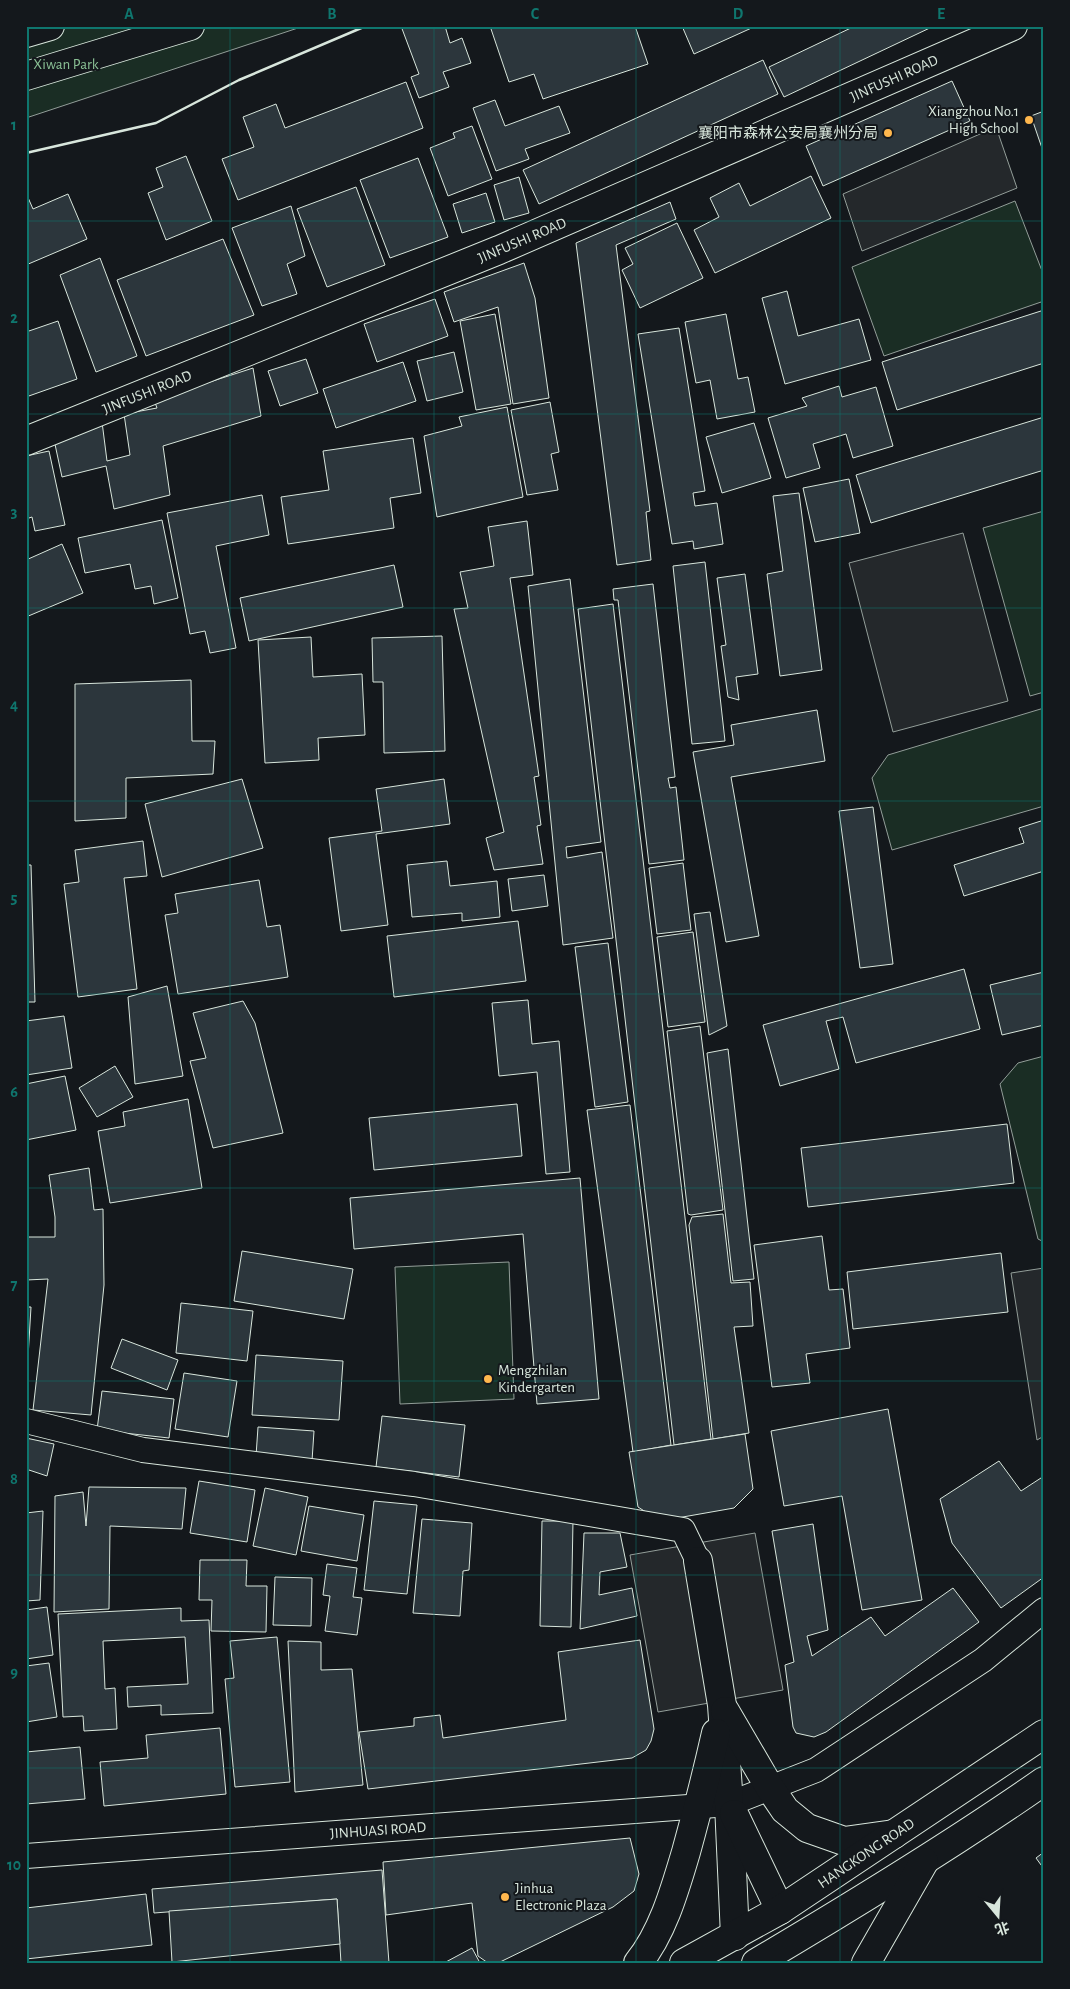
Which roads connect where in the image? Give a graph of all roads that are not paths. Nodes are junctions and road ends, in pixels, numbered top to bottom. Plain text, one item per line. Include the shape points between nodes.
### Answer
1 (50, 26) edge
2 (190, 26) edge
3 (1013, 26) edge
4 (26, 34) edge
5 (26, 76) edge
6 (26, 441) edge
7 (26, 1421) edge
8 (698, 1560) joint
9 (1044, 1610) edge
10 (722, 1705) junction
11 (1044, 1734) edge
12 (1044, 1781) edge
13 (770, 1788) junction
14 (729, 1804) junction
15 (699, 1806) junction
16 (894, 1834) junction
17 (26, 1856) edge
18 (926, 1859) junction
19 (780, 1910) junction
20 (735, 1936) junction
21 (786, 1954) edge
22 (638, 1963) edge
23 (684, 1963) edge
24 (739, 1963) edge
25 (756, 1963) edge
26 (866, 1963) edge

1 - 4 street
2 - 5 street
3 - 6 street, JINFUSHI ROAD via 499,250
7 - 8 street via 143,1450 414,1484 683,1530
8 - 10 street
9 - 13 street, JINHUASI ROAD via 983,1660 816,1770
10 - 13 street
10 - 14 street
10 - 15 street
11 - 16 street, HANGKONG ROAD
12 - 18 street
13 - 14 street, JINHUASI ROAD
13 - 16 street via 785,1810 807,1828 844,1841
14 - 15 street, JINHUASI ROAD
14 - 19 street
14 - 20 street
15 - 17 street, JINHUASI ROAD
15 - 22 street via 676,1888 659,1928
16 - 19 street, HANGKONG ROAD
18 - 21 street
18 - 26 street
19 - 20 street, HANGKONG ROAD
19 - 21 street
20 - 23 street, HANGKONG ROAD
20 - 24 street
21 - 25 street

